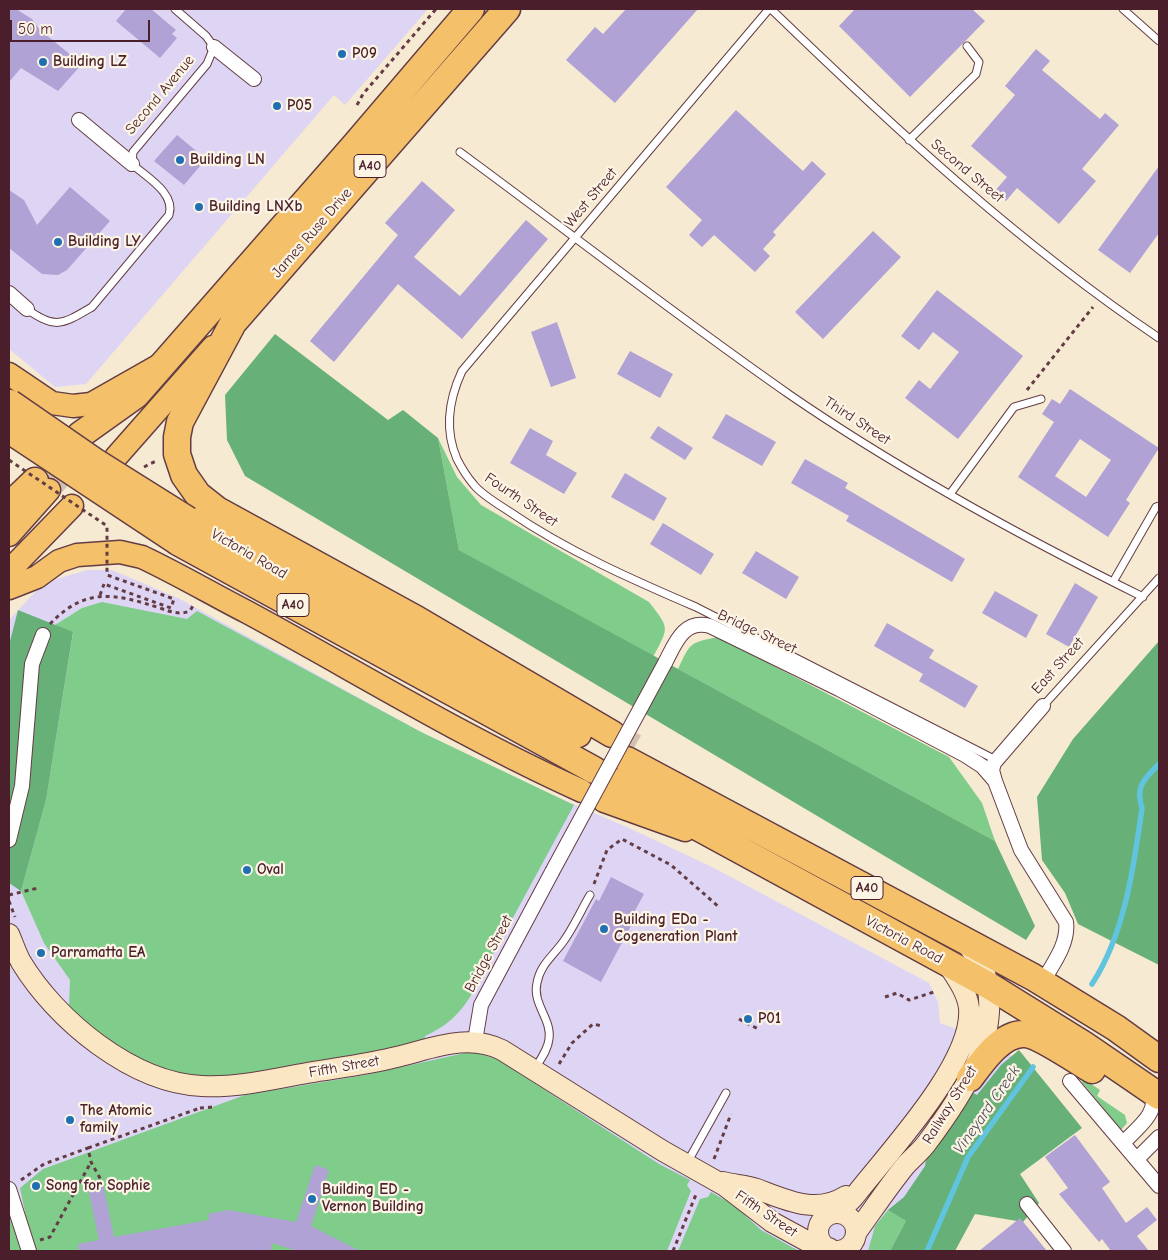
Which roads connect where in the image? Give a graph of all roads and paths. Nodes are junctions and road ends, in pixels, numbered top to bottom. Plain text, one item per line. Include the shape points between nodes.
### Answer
1 (174, 9) edge
2 (436, 9) edge
3 (471, 9) edge
4 (507, 9) edge
5 (770, 9) edge
6 (1123, 9) edge
7 (1158, 38) edge
8 (967, 46) dead end
9 (214, 47) junction
10 (254, 79) dead end
11 (357, 105) dead end
12 (80, 120) dead end
13 (909, 140) junction
14 (460, 152) dead end
15 (132, 164) junction
16 (576, 237) junction
17 (9, 293) edge
18 (1101, 296) junction
19 (27, 309) joint
20 (233, 323) junction
21 (1159, 338) edge
22 (166, 362) junction
23 (9, 374) edge
24 (1023, 395) dead end
25 (1041, 399) dead end
26 (9, 402) edge
27 (449, 412) joint
28 (9, 430) edge
29 (86, 439) tunnel mouth
30 (116, 457) dead end
31 (161, 459) dead end
32 (9, 460) edge
33 (140, 468) dead end
34 (42, 486) joint
35 (950, 494) junction
36 (9, 506) edge
37 (72, 506) dead end
38 (1159, 506) edge
39 (183, 531) junction
40 (9, 535) edge
41 (9, 571) edge
42 (1159, 578) edge
43 (1113, 582) junction
44 (650, 587) joint
45 (9, 588) edge
46 (100, 595) junction
47 (1143, 597) junction
48 (196, 602) dead end
49 (43, 634) joint
50 (1043, 706) joint
51 (996, 760) junction
52 (609, 767) junction
53 (995, 780) junction
54 (9, 840) edge
55 (38, 888) dead end
56 (9, 895) edge
57 (590, 895) joint
58 (719, 907) dead end
59 (9, 934) edge
60 (962, 938) junction
61 (947, 963) junction
62 (1038, 980) junction
63 (988, 985) junction
64 (937, 991) dead end
65 (885, 997) dead end
66 (969, 1008) junction
67 (739, 1019) dead end
68 (602, 1026) dead end
69 (760, 1030) dead end
70 (475, 1041) junction
71 (1159, 1059) edge
72 (557, 1068) dead end
73 (534, 1070) junction
74 (970, 1078) junction
75 (1070, 1081) dead end
76 (726, 1093) dead end
77 (1155, 1103) edge
78 (200, 1108) dead end
79 (730, 1116) dead end
80 (1159, 1137) edge
81 (1123, 1143) junction
82 (88, 1148) junction
83 (1137, 1159) junction
84 (91, 1162) junction
85 (687, 1164) junction
86 (709, 1176) junction
87 (99, 1185) dead end
88 (12, 1186) edge
89 (862, 1186) junction
90 (1159, 1186) edge
91 (1027, 1204) dead end
92 (830, 1214) junction
93 (856, 1240) edge
94 (28, 1248) edge
95 (831, 1250) edge
96 (673, 1251) edge
97 (1064, 1251) edge

1 - 9 lane, Second Avenue
2 - 11 path
3 - 22 highway, James Ruse Drive / A40
4 - 20 highway, James Ruse Drive / A40
5 - 13 lane, Second Street
5 - 16 lane, West Street
6 - 7 lane
8 - 13 lane via 980,62 976,74
9 - 10 street, Second Avenue
9 - 15 lane, Second Avenue via 207,64 133,152
12 - 15 street, Second Avenue
13 - 18 lane, Second Street via 975,197
14 - 16 lane, Third Street
15 - 19 lane, Second Avenue via 168,196 172,208 169,215 92,307 59,322 44,322
16 - 27 lane, West Street via 462,371 453,391
16 - 35 lane, Third Street via 792,396
17 - 19 street, Second Avenue
18 - 21 lane, Second Street
18 - 24 path
20 - 30 main road, James Ruse Drive
20 - 52 highway, A40 via 180,422 177,454 184,475 198,495 217,510 416,619
22 - 23 main road via 91,404 73,406 52,403
22 - 29 highway, James Ruse Drive / A40 via 136,395
25 - 35 lane via 1014,407
26 - 39 highway, Victoria Road / A40, bridge via 94,461
27 - 44 lane, Fourth Street via 450,436 457,459 474,486 532,527
28 - 39 highway, Victoria Road / A40, bridge
31 - 33 path
32 - 46 path, bridge via 107,526 107,575 174,600 171,608 104,584
34 - 36 highway
34 - 40 main road
35 - 43 lane, Third Street via 1022,536
37 - 41 main road
38 - 43 lane
39 - 52 highway, Victoria Road / A40
42 - 47 lane, East Street
43 - 47 lane, Third Street
44 - 51 lane, Bridge Street via 696,607
45 - 52 main road via 37,577 59,561 78,554 120,552 142,558 535,769
46 - 48 path via 124,597 177,614 190,610
46 - 49 path via 85,598 62,613
47 - 50 lane, East Street
49 - 54 street via 32,664 22,786
50 - 51 street, East Street
51 - 53 street via 992,767
52 - 60 highway, Victoria Road / A40 via 737,804 772,838
52 - 61 highway, Victoria Road / A40 via 733,848
53 - 62 street, Bridge Street via 1021,850 1066,922 1059,954
53 - 70 street, Bridge Street, bridge via 965,755 710,626 699,624 684,630 481,1005
55 - 56 path
57 - 58 path via 606,850 622,839 671,865
57 - 73 lane via 567,936 547,960 536,984 537,1000 550,1034 548,1045
59 - 70 street, Fifth Street via 32,977 87,1035 133,1068 177,1083 218,1086 263,1081
60 - 62 highway, Victoria Road / A40
60 - 63 street via 985,972
61 - 63 highway, Victoria Road / A40
61 - 66 street via 962,987
62 - 63 street via 1006,976
62 - 71 highway, Victoria Road / A40
63 - 66 street via 976,995
63 - 74 street, Railway Street via 989,1021
63 - 77 highway, Victoria Road / A40 via 1083,1044
64 - 65 path via 909,1000 897,993
66 - 89 street, Railway Street via 966,1033 957,1057 916,1119
67 - 69 path
68 - 72 path via 593,1024 572,1043
70 - 73 street, Fifth Street via 493,1046
73 - 85 street, Fifth Street
74 - 77 highway via 1002,1043 1013,1036 1027,1034
74 - 93 street, Railway Street
75 - 81 street
76 - 85 lane
77 - 81 street
78 - 82 path
79 - 86 path
80 - 83 street
81 - 83 street
82 - 84 path
82 - 88 path via 44,1164
83 - 90 street
84 - 87 path via 101,1180
84 - 94 path via 50,1237
85 - 86 street, Fifth Street
86 - 89 street via 794,1203 812,1205 836,1201
86 - 92 street, Fifth Street via 784,1209 804,1214
86 - 95 street, Fifth Street via 772,1222 814,1245
86 - 96 path
88 - 94 street
89 - 92 street, Railway Street via 849,1202
91 - 97 street
92 - 93 street via 848,1216 855,1226
92 - 95 street via 822,1220 818,1230 821,1241
93 - 95 street via 846,1248

